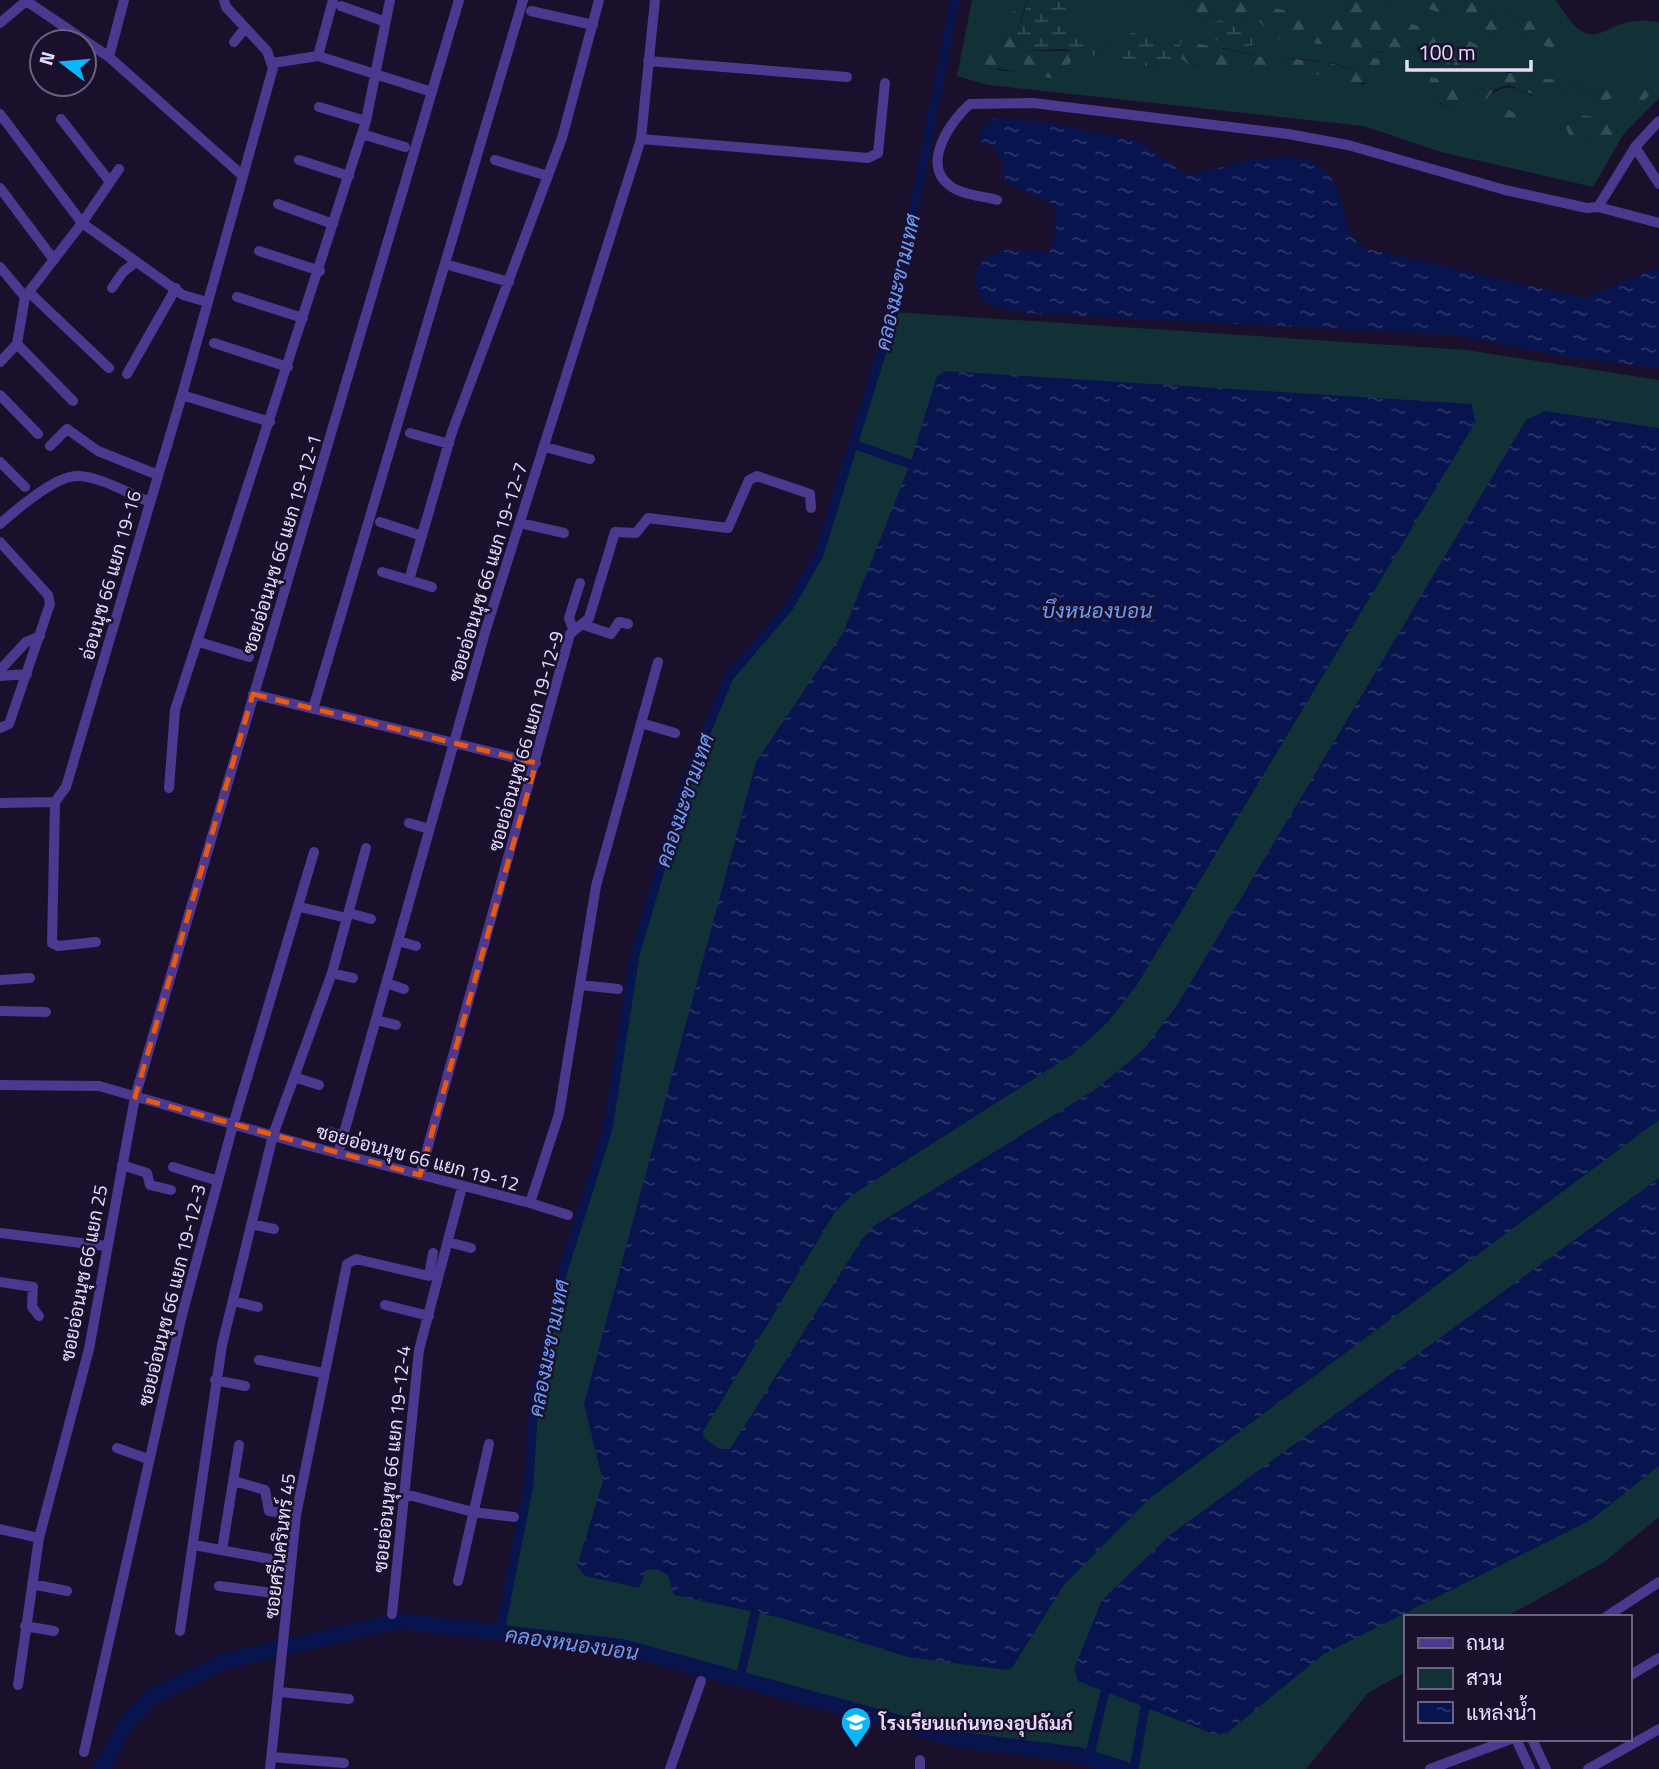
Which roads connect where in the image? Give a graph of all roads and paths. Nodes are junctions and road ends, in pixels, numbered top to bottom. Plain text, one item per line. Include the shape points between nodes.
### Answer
1 (124, 0) edge
2 (224, 0) edge
3 (390, 0) edge
4 (459, 0) edge
5 (523, 0) edge
6 (600, 0) edge
7 (655, 0) edge
8 (25, 1) edge
9 (337, 3) edge
10 (531, 11) dead end
11 (383, 21) junction
12 (0, 23) edge
13 (593, 25) junction
14 (245, 28) junction
15 (234, 42) dead end
16 (318, 56) junction
17 (109, 57) junction
18 (648, 61) junction
19 (273, 63) junction
20 (374, 73) junction
21 (847, 77) dead end
22 (885, 83) dead end
23 (432, 92) junction
24 (320, 107) dead end
25 (0, 114) edge
26 (61, 119) dead end
27 (366, 121) junction
28 (1659, 121) edge
29 (362, 134) junction
30 (641, 139) junction
31 (404, 147) dead end
32 (1635, 147) junction
33 (299, 160) dead end
34 (495, 160) dead end
35 (119, 169) dead end
36 (243, 176) junction
37 (349, 176) junction
38 (548, 176) junction
39 (110, 182) junction
40 (1659, 184) edge
41 (0, 188) edge
42 (997, 200) dead end
43 (278, 204) dead end
44 (1598, 207) junction
45 (82, 223) junction
46 (1659, 223) edge
47 (333, 224) junction
48 (259, 251) dead end
49 (54, 260) junction
50 (136, 262) junction
51 (452, 266) dead end
52 (0, 267) edge
53 (320, 271) junction
54 (509, 282) junction
55 (112, 288) dead end
56 (176, 288) junction
57 (27, 295) junction
58 (237, 297) dead end
59 (207, 302) junction
60 (303, 318) junction
61 (214, 343) dead end
62 (17, 344) junction
63 (0, 362) edge
64 (288, 367) junction
65 (109, 368) dead end
66 (127, 374) dead end
67 (0, 395) edge
68 (182, 395) junction
69 (73, 401) dead end
70 (270, 422) junction
71 (410, 433) dead end
72 (38, 434) dead end
73 (449, 444) junction
74 (50, 446) dead end
75 (545, 447) junction
76 (590, 459) dead end
77 (0, 462) edge
78 (158, 475) junction
79 (25, 487) dead end
80 (150, 502) junction
81 (811, 509) dead end
82 (380, 522) dead end
83 (520, 523) junction
84 (0, 524) edge
85 (564, 533) dead end
86 (422, 536) junction
87 (0, 542) edge
88 (382, 572) dead end
89 (409, 580) junction
90 (580, 583) dead end
91 (432, 587) dead end
92 (628, 624) dead end
93 (584, 625) junction
94 (573, 629) junction
95 (40, 636) junction
96 (199, 642) junction
97 (249, 657) dead end
98 (658, 662) dead end
99 (0, 670) edge
100 (27, 674) junction
101 (0, 676) edge
102 (253, 694) junction
103 (313, 709) junction
104 (641, 723) junction
105 (0, 728) edge
106 (675, 733) dead end
107 (453, 743) junction
108 (536, 763) junction
109 (169, 788) dead end
110 (55, 802) junction
111 (0, 803) edge
112 (409, 823) dead end
113 (429, 829) junction
114 (366, 848) dead end
115 (314, 852) dead end
116 (300, 907) junction
117 (348, 916) junction
118 (370, 919) dead end
119 (398, 941) junction
120 (96, 942) dead end
121 (416, 946) dead end
122 (332, 973) junction
123 (30, 978) dead end
124 (352, 978) dead end
125 (0, 980) edge
126 (386, 983) junction
127 (580, 985) junction
128 (404, 989) dead end
129 (618, 989) dead end
130 (0, 1012) edge
131 (46, 1012) dead end
132 (376, 1020) junction
133 (396, 1025) dead end
134 (295, 1077) junction
135 (0, 1085) edge
136 (319, 1085) dead end
137 (135, 1097) junction
138 (233, 1125) junction
139 (328, 1131) dead end
140 (272, 1135) junction
141 (343, 1136) junction
142 (338, 1154) junction
143 (122, 1165) junction
144 (173, 1167) dead end
145 (420, 1175) junction
146 (218, 1181) junction
147 (462, 1187) junction
148 (170, 1190) dead end
149 (530, 1203) junction
150 (568, 1215) dead end
151 (251, 1224) junction
152 (274, 1229) dead end
153 (0, 1233) edge
154 (449, 1242) junction
155 (106, 1245) junction
156 (471, 1248) dead end
157 (433, 1253) dead end
158 (0, 1282) edge
159 (233, 1301) junction
160 (385, 1305) dead end
161 (258, 1307) dead end
162 (39, 1316) dead end
163 (429, 1316) junction
164 (259, 1360) dead end
165 (323, 1373) junction
166 (215, 1380) junction
167 (245, 1386) dead end
168 (489, 1444) dead end
169 (239, 1445) dead end
170 (117, 1448) dead end
171 (148, 1459) junction
172 (234, 1480) junction
173 (405, 1494) junction
174 (473, 1512) junction
175 (296, 1515) junction
176 (514, 1517) dead end
177 (0, 1529) edge
178 (39, 1538) junction
179 (194, 1545) junction
180 (222, 1550) junction
181 (291, 1563) junction
182 (458, 1581) dead end
183 (1659, 1582) edge
184 (32, 1584) junction
185 (219, 1586) dead end
186 (67, 1591) dead end
187 (288, 1595) junction
188 (392, 1614) dead end
189 (1609, 1615) edge
190 (25, 1626) junction
191 (54, 1631) dead end
192 (180, 1631) dead end
193 (1659, 1658) edge
194 (1631, 1675) edge
195 (701, 1681) dead end
196 (18, 1685) dead end
197 (280, 1692) junction
198 (349, 1699) dead end
199 (1659, 1729) edge
200 (1507, 1741) edge
201 (1514, 1741) edge
202 (1533, 1741) edge
203 (84, 1752) dead end
204 (272, 1757) junction
205 (344, 1763) dead end
206 (270, 1769) edge
207 (670, 1769) edge
208 (1430, 1769) edge
209 (1530, 1769) edge
210 (1546, 1769) edge
211 (1588, 1769) edge

1 - 17 street
2 - 14 street
3 - 11 street
4 - 23 street, ซอยอ่อนนุช 66 แยก 19-12-1
5 - 103 street
6 - 13 street
7 - 18 street, ซอยอ่อนนุช 66 แยก 19-12-7
8 - 12 street
8 - 17 street
9 - 11 street
9 - 16 street
10 - 13 street
11 - 20 street
13 - 38 street
14 - 15 street
14 - 19 street
16 - 19 street
16 - 20 street
17 - 36 street
18 - 21 street
18 - 30 street, ซอยอ่อนนุช 66 แยก 19-12-7
19 - 36 street, อ่อนนุช 66 แยก 19-16
20 - 23 street
20 - 27 street
22 - 30 street via 878,153 868,159
23 - 102 street, ซอยอ่อนนุช 66 แยก 19-12-1
24 - 27 street
25 - 45 street
26 - 39 street
27 - 29 street
28 - 32 street
29 - 31 street
29 - 37 street
30 - 75 street, ซอยอ่อนนุช 66 แยก 19-12-7
32 - 40 street
32 - 44 street
33 - 37 street
34 - 38 street
35 - 39 street
36 - 59 street, อ่อนนุช 66 แยก 19-16
37 - 47 street
38 - 54 street
39 - 45 street
41 - 49 street
42 - 44 street via 951,187 940,177 948,126 970,104 1033,103 1288,134 1348,145 1504,190
43 - 47 street
44 - 46 street
45 - 49 street
45 - 50 street
47 - 53 street
48 - 53 street
49 - 57 street
50 - 55 street
50 - 56 street
51 - 54 street
52 - 57 street
53 - 60 street
54 - 73 street
56 - 59 street
56 - 66 street
57 - 62 street
57 - 65 street
58 - 60 street
59 - 68 street, อ่อนนุช 66 แยก 19-16
60 - 64 street
61 - 64 street
62 - 63 street
62 - 69 street
64 - 70 street
67 - 72 street
68 - 70 street
68 - 78 street, อ่อนนุช 66 แยก 19-16
70 - 96 street
71 - 73 street
73 - 86 street
74 - 78 street via 67,429 98,451
75 - 76 street
75 - 83 street, ซอยอ่อนนุช 66 แยก 19-12-7
77 - 79 street
78 - 80 street, อ่อนนุช 66 แยก 19-16
80 - 84 street via 87,478 72,477 45,490
80 - 110 street, อ่อนนุช 66 แยก 19-16 via 66,787
81 - 93 street, ซอยอ่อนนุช 66 แยก 19-12-9 via 810,494 757,476 749,481 728,528 648,518 635,534 617,530
82 - 86 street
83 - 85 street
83 - 107 street, ซอยอ่อนนุช 66 แยก 19-12-7
86 - 89 street
87 - 95 street via 50,600
88 - 89 street
89 - 91 street
90 - 94 street via 569,618
92 - 93 street via 618,622 611,634
93 - 94 street, ซอยอ่อนนุช 66 แยก 19-12-9
94 - 108 street, ซอยอ่อนนุช 66 แยก 19-12-9
95 - 99 street via 26,642
95 - 100 street
96 - 97 street
96 - 109 street via 172,725
98 - 104 street, ซอยอ่อนนุช 66 แยก 19-12
100 - 101 street
100 - 105 street via 9,724
102 - 103 street
102 - 137 street, ซอยอ่อนนุช 66 แยก 19-12-1
103 - 107 street
104 - 106 street
104 - 127 street, ซอยอ่อนนุช 66 แยก 19-12 via 596,886
107 - 108 street
107 - 113 street, ซอยอ่อนนุช 66 แยก 19-12-7
108 - 145 street, ซอยอ่อนนุช 66 แยก 19-12-9
110 - 111 street
110 - 120 street via 52,943
112 - 113 street
113 - 119 street, ซอยอ่อนนุช 66 แยก 19-12-7
114 - 117 street
115 - 116 street, ซอยอ่อนนุช 66 แยก 19-12-3
116 - 117 street
116 - 138 street, ซอยอ่อนนุช 66 แยก 19-12-3
117 - 118 street
117 - 122 street
119 - 121 street
119 - 126 street, ซอยอ่อนนุช 66 แยก 19-12-7
122 - 124 street
122 - 134 street
123 - 125 street
126 - 128 street
126 - 132 street, ซอยอ่อนนุช 66 แยก 19-12-7
127 - 129 street
127 - 149 street, ซอยอ่อนนุช 66 แยก 19-12 via 559,1114
130 - 131 street
132 - 133 street
132 - 141 street, ซอยอ่อนนุช 66 แยก 19-12-7
134 - 136 street
134 - 140 street
135 - 137 street, ซอยอ่อนนุช 66 แยก 19-12 via 88,1084
137 - 138 street, ซอยอ่อนนุช 66 แยก 19-12
137 - 143 street, ซอยอ่อนนุช 66 แยก 25
138 - 140 street, ซอยอ่อนนุช 66 แยก 19-12
138 - 146 street, ซอยอ่อนนุช 66 แยก 19-12-3
139 - 141 street
140 - 142 street, ซอยอ่อนนุช 66 แยก 19-12
140 - 151 street
141 - 142 street, ซอยอ่อนนุช 66 แยก 19-12-7
142 - 145 street, ซอยอ่อนนุช 66 แยก 19-12
143 - 148 street via 147,1172 150,1185
143 - 155 street, ซอยอ่อนนุช 66 แยก 25
144 - 146 street
145 - 147 street, ซอยอ่อนนุช 66 แยก 19-12
146 - 171 street, ซอยอ่อนนุช 66 แยก 19-12-3
147 - 149 street, ซอยอ่อนนุช 66 แยก 19-12
147 - 154 street, ซอยอ่อนนุช 66 แยก 19-12-4
149 - 150 street
151 - 152 street
151 - 159 street
153 - 155 street
154 - 156 street
154 - 163 street, ซอยอ่อนนุช 66 แยก 19-12-4
155 - 178 street, ซอยอ่อนนุช 66 แยก 25 via 89,1349
157 - 165 street, ซอยศรีนครินทร์ 45 via 429,1276 356,1259 347,1264
158 - 162 street via 33,1287 32,1307
159 - 161 street
159 - 166 street
160 - 163 street
163 - 173 street, ซอยอ่อนนุช 66 แยก 19-12-4 via 419,1350
164 - 165 street
165 - 175 street, ซอยศรีนครินทร์ 45
166 - 167 street
166 - 179 street
168 - 174 street
169 - 172 street
170 - 171 street
171 - 203 street, ซอยอ่อนนุช 66 แยก 19-12-3
172 - 175 street via 265,1490 269,1511
172 - 180 street
173 - 174 street
173 - 188 street, ซอยอ่อนนุช 66 แยก 19-12-4
174 - 176 street
174 - 182 street
175 - 181 street, ซอยศรีนครินทร์ 45
177 - 178 street
178 - 184 street, ซอยอ่อนนุช 66 แยก 25
179 - 180 street
179 - 192 street
180 - 181 street
181 - 187 street, ซอยศรีนครินทร์ 45
183 - 189 street
184 - 186 street
184 - 190 street, ซอยอ่อนนุช 66 แยก 25
185 - 187 street
187 - 197 street, ซอยศรีนครินทร์ 45
190 - 191 street
190 - 196 street, ซอยอ่อนนุช 66 แยก 25
193 - 194 street
195 - 207 street
197 - 198 street
197 - 204 street, ซอยศรีนครินทร์ 45
199 - 211 street
200 - 208 street
201 - 209 street
202 - 210 street
204 - 205 street
204 - 206 street, ซอยศรีนครินทร์ 45

